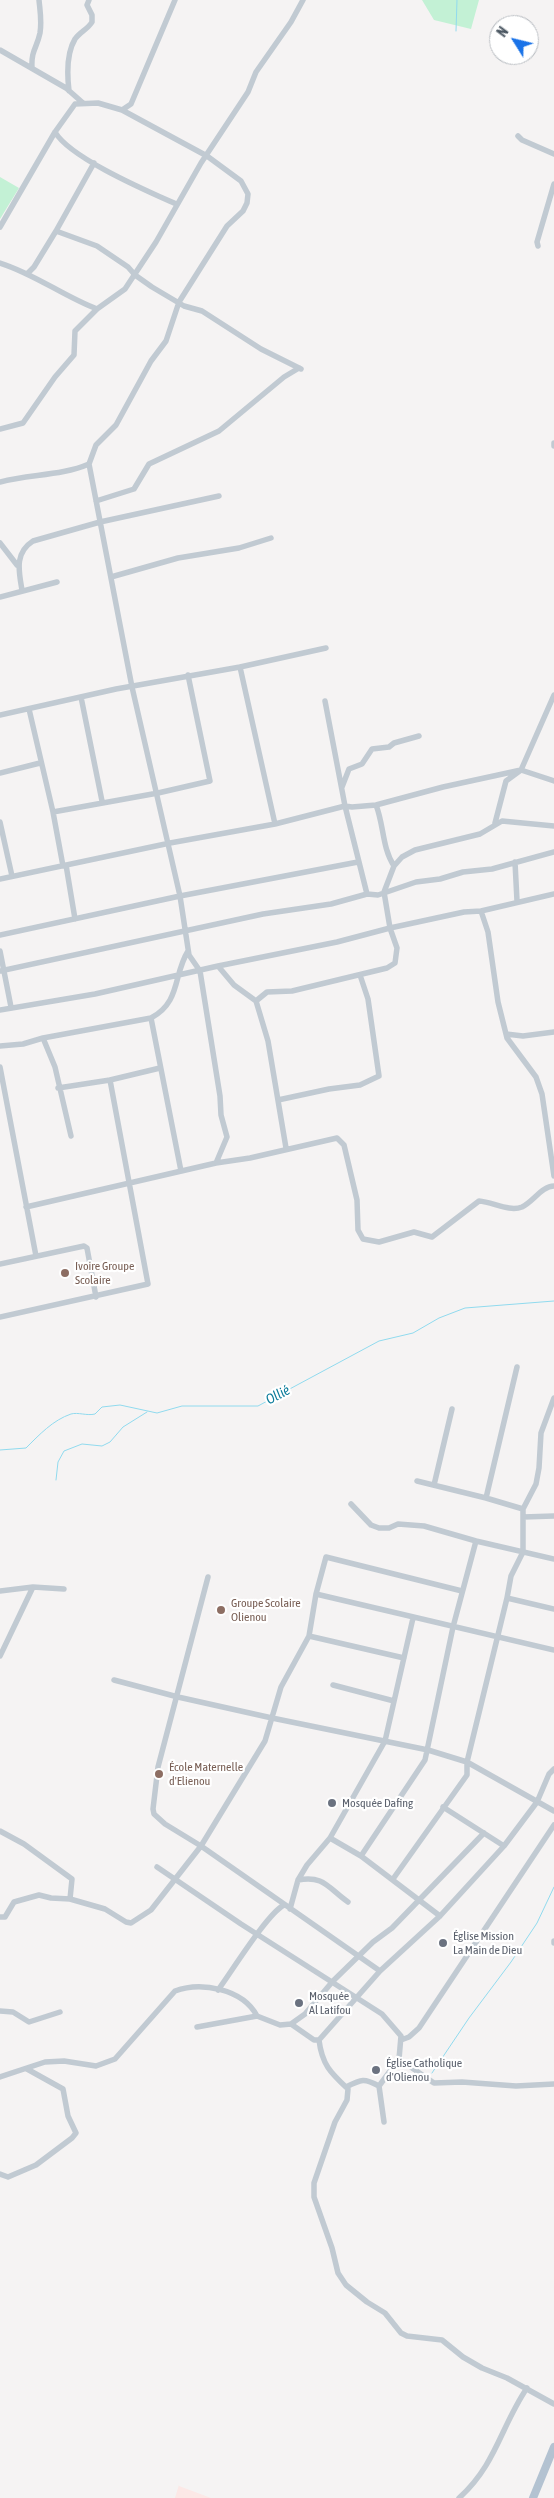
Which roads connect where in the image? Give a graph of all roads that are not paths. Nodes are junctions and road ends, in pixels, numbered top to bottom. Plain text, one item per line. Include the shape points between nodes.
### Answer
1 (39, 0) edge
2 (89, 0) edge
3 (175, 0) edge
4 (303, 0) edge
5 (0, 50) edge
6 (32, 68) junction
7 (69, 90) junction
8 (83, 103) junction
9 (122, 110) junction
10 (55, 132) junction
11 (518, 136) dead end
12 (554, 154) edge
13 (207, 156) junction
14 (94, 163) junction
15 (554, 184) edge
16 (176, 204) junction
17 (0, 227) edge
18 (56, 231) junction
19 (538, 246) dead end
20 (0, 264) edge
21 (28, 273) junction
22 (134, 275) junction
23 (178, 302) junction
24 (96, 309) junction
25 (0, 429) edge
26 (89, 464) junction
27 (0, 482) edge
28 (219, 496) dead end
29 (96, 501) junction
30 (100, 522) junction
31 (271, 538) dead end
32 (0, 543) edge
33 (17, 565) junction
34 (111, 577) junction
35 (57, 582) dead end
36 (22, 590) junction
37 (0, 596) edge
38 (326, 648) dead end
39 (240, 667) junction
40 (188, 675) junction
41 (132, 687) junction
42 (554, 695) edge
43 (81, 698) junction
44 (325, 701) dead end
45 (29, 709) junction
46 (0, 713) edge
47 (419, 736) dead end
48 (40, 763) junction
49 (521, 770) junction
50 (0, 773) edge
51 (554, 781) edge
52 (342, 787) junction
53 (158, 793) junction
54 (102, 801) junction
55 (376, 805) junction
56 (345, 806) junction
57 (53, 812) junction
58 (0, 822) edge
59 (495, 823) junction
60 (275, 824) junction
61 (554, 826) edge
62 (170, 843) junction
63 (554, 852) edge
64 (358, 862) junction
65 (515, 862) junction
66 (64, 866) junction
67 (394, 866) junction
68 (12, 876) junction
69 (0, 879) edge
70 (384, 892) junction
71 (367, 894) junction
72 (554, 894) edge
73 (180, 896) junction
74 (517, 901) junction
75 (481, 911) junction
76 (75, 919) junction
77 (390, 928) junction
78 (185, 930) junction
79 (0, 935) edge
80 (0, 951) edge
81 (188, 951) junction
82 (218, 966) junction
83 (2, 970) edge
84 (200, 971) junction
85 (360, 975) junction
86 (179, 976) junction
87 (256, 1002) junction
88 (11, 1006) junction
89 (0, 1010) edge
90 (151, 1018) junction
91 (554, 1032) edge
92 (506, 1034) junction
93 (43, 1038) junction
94 (0, 1046) edge
95 (0, 1066) edge
96 (160, 1068) junction
97 (110, 1080) junction
98 (58, 1088) junction
99 (278, 1100) junction
100 (552, 1133) edge
101 (71, 1136) dead end
102 (286, 1148) junction
103 (216, 1163) junction
104 (181, 1171) junction
105 (554, 1176) edge
106 (128, 1183) junction
107 (554, 1186) edge
108 (26, 1207) junction
109 (36, 1256) junction
110 (0, 1264) edge
111 (96, 1296) junction
112 (0, 1317) edge
113 (517, 1367) dead end
114 (554, 1398) edge
115 (452, 1409) dead end
116 (417, 1481) dead end
117 (434, 1485) junction
118 (486, 1498) junction
119 (351, 1504) dead end
120 (523, 1509) junction
121 (554, 1516) edge
122 (524, 1518) junction
123 (476, 1542) junction
124 (523, 1552) junction
125 (554, 1559) edge
126 (208, 1577) dead end
127 (33, 1587) junction
128 (64, 1589) dead end
129 (0, 1591) edge
130 (462, 1591) junction
131 (316, 1594) junction
132 (507, 1598) junction
133 (554, 1609) edge
134 (413, 1618) junction
135 (454, 1628) junction
136 (309, 1636) junction
137 (496, 1638) junction
138 (554, 1650) edge
139 (0, 1656) edge
140 (404, 1658) junction
141 (114, 1680) dead end
142 (333, 1685) dead end
143 (178, 1697) junction
144 (394, 1701) junction
145 (272, 1718) junction
146 (385, 1741) junction
147 (428, 1750) junction
148 (466, 1762) junction
149 (554, 1769) edge
150 (537, 1802) junction
151 (443, 1807) junction
152 (554, 1811) edge
153 (554, 1825) edge
154 (0, 1831) edge
155 (484, 1833) junction
156 (330, 1838) junction
157 (201, 1846) junction
158 (504, 1846) junction
159 (361, 1856) junction
160 (158, 1867) dead end
161 (393, 1879) junction
162 (176, 1880) junction
163 (298, 1880) junction
164 (70, 1899) junction
165 (419, 1899) junction
166 (348, 1902) dead end
167 (284, 1905) junction
168 (290, 1909) junction
169 (440, 1916) junction
170 (0, 1917) edge
171 (258, 1935) junction
172 (361, 1956) junction
173 (380, 1971) junction
174 (333, 1981) junction
175 (218, 1990) junction
176 (356, 1998) junction
177 (0, 2011) edge
178 (60, 2012) dead end
179 (257, 2016) junction
180 (291, 2024) junction
181 (196, 2027) dead end
182 (319, 2040) junction
183 (401, 2040) junction
184 (399, 2059) junction
185 (28, 2069) junction
186 (0, 2077) edge
187 (554, 2084) edge
188 (379, 2086) junction
189 (346, 2087) junction
190 (384, 2122) dead end
191 (0, 2174) edge
192 (527, 2388) junction
193 (554, 2404) edge
194 (554, 2447) edge
195 (458, 2498) edge
196 (533, 2498) edge

1 - 6 street via 42,17 40,34 31,53
2 - 7 street via 87,5 92,22 76,38 72,49 67,74
3 - 9 street via 131,104
4 - 13 street
5 - 6 street
6 - 7 street
7 - 8 street
8 - 9 street via 98,103
8 - 10 street via 75,104
9 - 13 street
10 - 14 street via 64,143
10 - 17 street
11 - 12 street
13 - 16 street
13 - 23 street via 241,181 248,194 247,203 227,226
14 - 16 street
14 - 18 street
15 - 19 street
16 - 22 street
18 - 21 street
18 - 22 street via 97,246 128,267
20 - 21 street
21 - 24 street
22 - 23 street
22 - 24 street via 121,294
23 - 26 street via 166,341 151,361 116,425 96,445
23 - 29 street via 202,311 261,349 300,369 284,378 219,431 150,464 134,490
24 - 25 street via 75,331 74,355 23,423
26 - 27 street via 72,472
26 - 29 street
28 - 30 street
29 - 30 street
30 - 33 street via 33,541
30 - 34 street
31 - 34 street via 238,548 178,558
32 - 33 street
33 - 36 street
34 - 41 street
35 - 36 street
36 - 37 street
38 - 39 street
39 - 40 street
39 - 60 street
40 - 41 street
40 - 53 street via 210,781
41 - 43 street
41 - 53 street
42 - 49 street
43 - 45 street
43 - 54 street
44 - 52 street
45 - 46 street
45 - 48 street
47 - 52 street via 389,747 372,748 362,764 349,769
48 - 50 street
48 - 57 street
49 - 51 street
49 - 55 street
49 - 59 street via 506,781
52 - 56 street
53 - 54 street
53 - 62 street
54 - 57 street
55 - 56 street
55 - 67 street
56 - 60 street
56 - 64 street
57 - 66 street
58 - 68 street
59 - 61 street
59 - 67 street via 480,834 415,850 402,856
60 - 62 street
62 - 66 street
62 - 73 street
63 - 65 street
64 - 71 street
64 - 73 street
65 - 70 street via 416,882
65 - 74 street
66 - 68 street
66 - 76 street
67 - 70 street
68 - 69 street
70 - 71 street
70 - 77 street
71 - 78 street via 331,904
72 - 74 street
73 - 76 street
73 - 78 street
74 - 75 street
75 - 77 street
75 - 92 street via 488,932 496,994
76 - 79 street
77 - 82 street
77 - 85 street via 397,948 395,964
78 - 81 street
78 - 83 street
80 - 83 street
81 - 84 street
81 - 86 street via 181,962
82 - 84 street
82 - 87 street via 234,985
83 - 88 street
84 - 86 street
84 - 103 street via 227,1137
85 - 87 street via 292,991 267,992
85 - 99 street via 368,999 380,1076 360,1085
86 - 88 street via 95,994
86 - 90 street via 175,992 166,1006
87 - 99 street via 268,1041
88 - 89 street
90 - 93 street
90 - 96 street
91 - 92 street via 524,1036
92 - 100 street via 536,1077
93 - 94 street
93 - 98 street via 51,1053
95 - 108 street
96 - 97 street
96 - 104 street
97 - 98 street
97 - 106 street
98 - 101 street
99 - 102 street
100 - 105 street
102 - 103 street
102 - 107 street via 339,1138 344,1145 357,1200 358,1230 369,1242 414,1232 432,1237 479,1201 504,1208 521,1207
103 - 104 street
104 - 106 street
106 - 108 street
106 - 111 street via 148,1284
108 - 109 street
109 - 110 street
109 - 111 street via 86,1247
111 - 112 street
113 - 118 street
114 - 120 street via 541,1433 536,1484
115 - 117 street
116 - 117 street
117 - 118 street
118 - 120 street
119 - 123 street via 379,1528 408,1523
120 - 122 street
121 - 122 street
122 - 124 street
123 - 124 street
123 - 130 street
124 - 125 street
124 - 132 street via 511,1576
126 - 143 street
127 - 128 street
127 - 129 street
127 - 139 street
130 - 131 street via 326,1557
130 - 135 street
131 - 134 street
131 - 136 street
132 - 133 street
132 - 137 street
134 - 135 street
134 - 140 street
135 - 137 street
135 - 147 street
136 - 140 street
136 - 145 street via 281,1687
137 - 138 street
137 - 148 street
140 - 144 street
141 - 143 street
142 - 144 street
143 - 145 street
143 - 157 street via 158,1767 153,1810 165,1824
144 - 146 street
145 - 146 street
145 - 157 street via 265,1741
146 - 147 street
146 - 156 street
147 - 148 street
147 - 159 street via 425,1760
148 - 150 street
148 - 151 street via 467,1775
149 - 150 street
150 - 152 street
150 - 158 street
151 - 155 street
151 - 161 street
153 - 183 street via 419,2028
154 - 164 street via 72,1879
155 - 158 street
155 - 165 street
156 - 159 street
156 - 163 street
157 - 162 street
157 - 167 street
158 - 169 street
159 - 161 street
160 - 162 street
161 - 165 street
162 - 164 street via 151,1910 131,1923 105,1909
162 - 171 street
163 - 166 street via 319,1879
163 - 168 street
164 - 170 street via 39,1895 14,1902 9,1913
165 - 169 street
165 - 172 street
167 - 168 street
167 - 171 street via 278,1908
168 - 172 street
169 - 173 street
171 - 174 street
171 - 175 street
172 - 173 street
172 - 174 street
173 - 176 street
174 - 176 street
174 - 180 street via 305,2014
175 - 179 street via 242,1998
175 - 185 street via 188,1986 175,1991 115,2059 96,2066 45,2062
176 - 182 street
176 - 183 street via 382,2014 396,2028
177 - 178 street via 14,2012 29,2022
179 - 180 street via 280,2026
179 - 181 street
180 - 182 street
182 - 189 street via 320,2051 332,2076
183 - 184 street
184 - 187 street via 434,2083
184 - 188 street
185 - 186 street
185 - 191 street via 66,2094 68,2116 76,2133 36,2165 8,2177
188 - 189 street via 359,2080
188 - 190 street
189 - 192 street via 347,2100 335,2122 314,2183 314,2197 338,2273 346,2286 385,2313 401,2333 442,2340 482,2368
192 - 193 street
192 - 195 street via 489,2462 475,2484
194 - 196 main road

